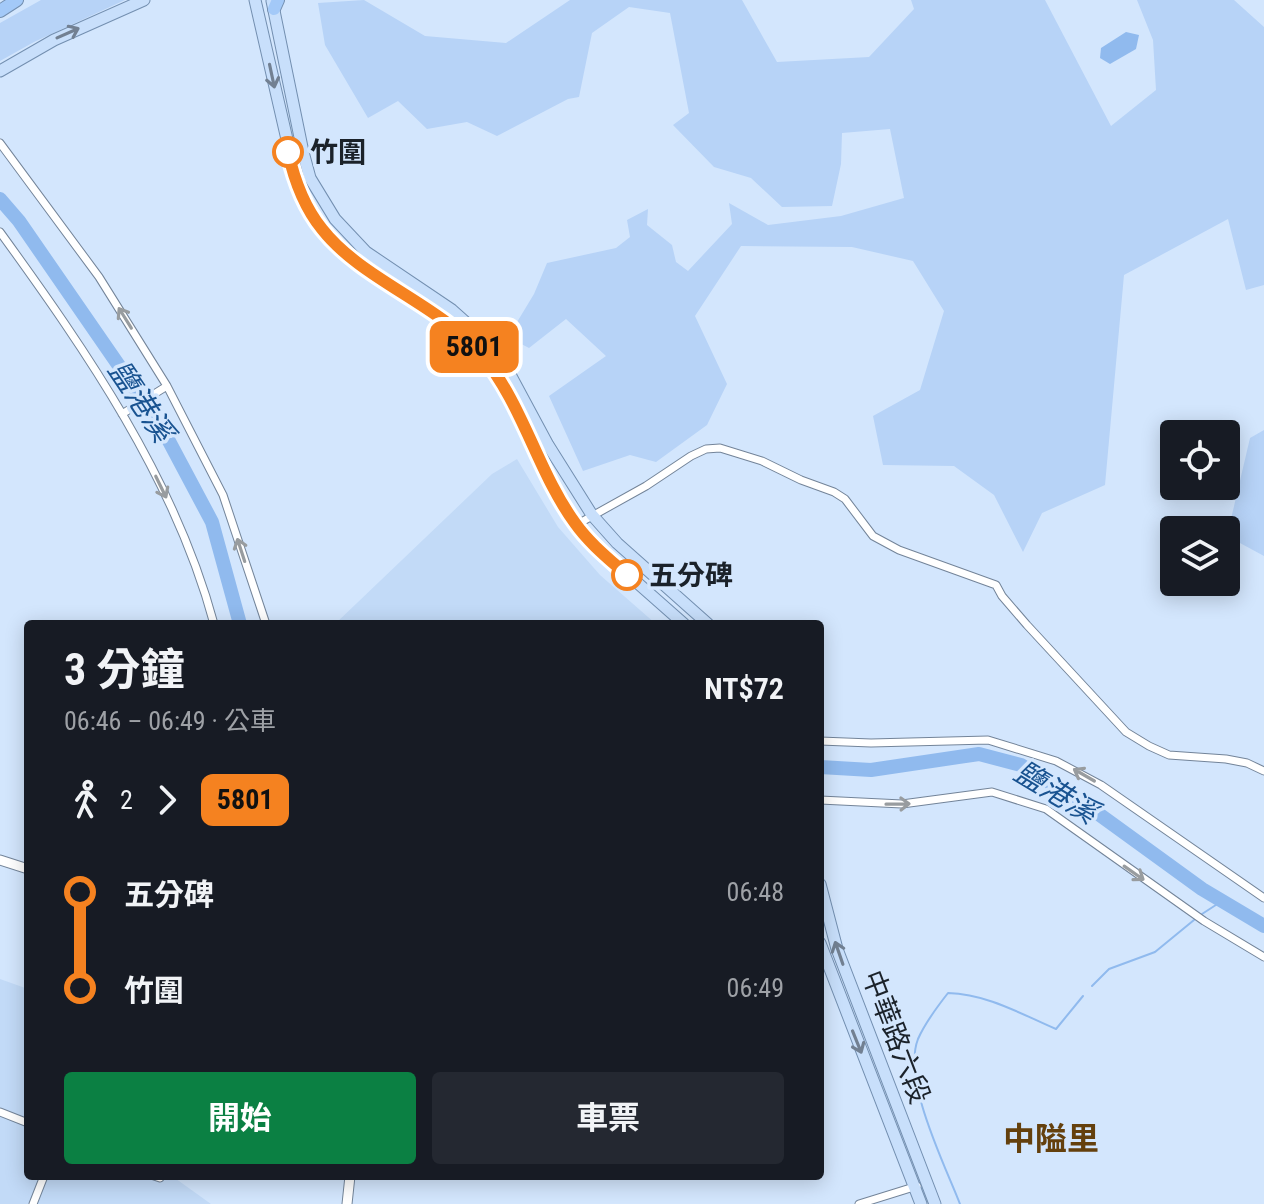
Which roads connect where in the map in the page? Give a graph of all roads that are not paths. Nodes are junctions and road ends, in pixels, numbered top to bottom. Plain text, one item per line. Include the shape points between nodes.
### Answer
1 (17, 0) edge
2 (144, 0) edge
3 (248, 0) edge
4 (255, 0) edge
5 (275, 3) edge
6 (0, 11) edge
7 (259, 17) junction
8 (0, 71) edge
9 (0, 143) edge
10 (0, 232) edge
11 (167, 386) junction
12 (122, 414) junction
13 (592, 515) junction
14 (576, 525) junction
15 (213, 620) edge
16 (265, 620) edge
17 (679, 620) edge
18 (704, 620) edge
19 (824, 741) edge
20 (1264, 771) edge
21 (824, 800) edge
22 (0, 860) edge
23 (24, 868) edge
24 (1264, 898) edge
25 (824, 899) edge
26 (824, 955) edge
27 (1264, 957) edge
28 (0, 1112) edge
29 (24, 1121) edge
30 (42, 1180) edge
31 (350, 1180) edge
32 (920, 1185) junction
33 (33, 1204) edge
34 (347, 1204) edge
35 (859, 1204) edge
36 (921, 1204) edge
37 (935, 1204) edge

1 - 6 highway
8 -> 2 main road
3 - 7 main road
4 - 7 main road
5 - 13 main road via 303,152 321,198 366,252 452,310 489,343
7 -> 14 main road via 290,160 307,207 342,249 481,354
11 -> 9 street via 99,277
10 - 12 street
11 - 12 street
16 -> 11 street via 223,495
12 -> 15 street via 177,520
13 - 14 street
13 - 18 main road
13 - 20 street via 706,449 762,461 845,499 873,536 899,550 996,585 1126,732 1169,755 1226,759
14 - 17 main road
24 -> 19 street via 1101,785 1056,761 988,740
21 -> 27 street via 902,804 992,792 1046,809
22 - 23 street
32 -> 25 main road, 中華路六段
26 -> 32 main road, 中華路六段
28 - 29 street
30 - 33 street
31 - 34 street
32 - 35 street
32 - 36 main road, 中華路六段
32 - 37 main road, 中華路六段

